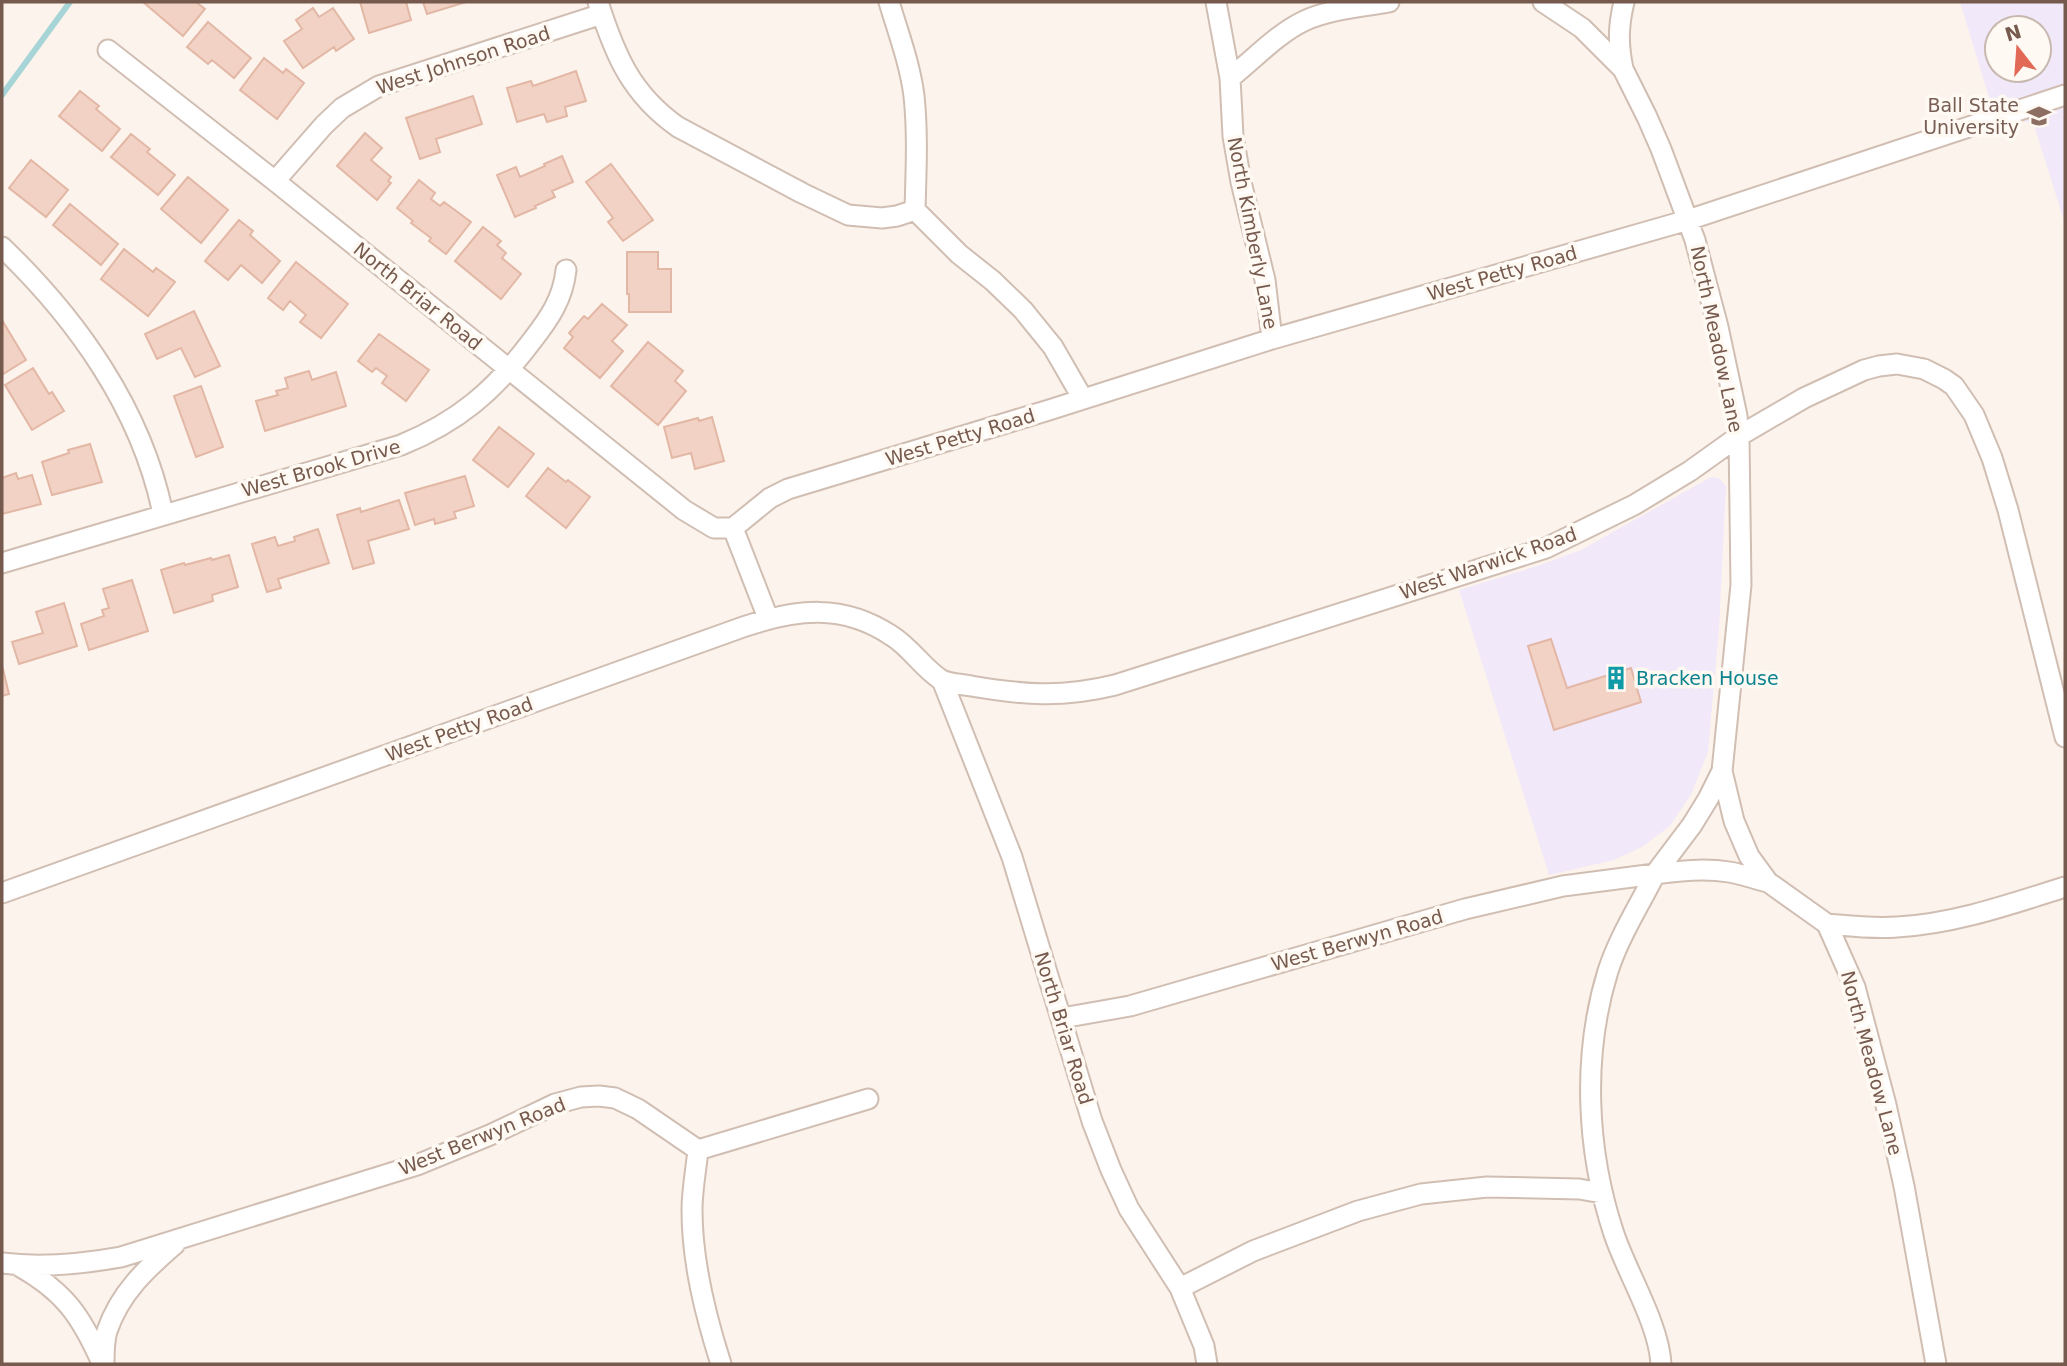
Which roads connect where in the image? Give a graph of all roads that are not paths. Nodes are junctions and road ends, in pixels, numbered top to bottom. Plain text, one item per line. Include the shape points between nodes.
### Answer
1 (889, 2) edge
2 (1216, 2) edge
3 (1390, 2) edge
4 (1543, 2) edge
5 (1624, 2) edge
6 (601, 8) edge
7 (108, 50) dead end
8 (1623, 69) junction
9 (1230, 78) junction
10 (2065, 95) edge
11 (275, 181) junction
12 (915, 210) junction
13 (1688, 219) junction
14 (2, 247) edge
15 (566, 270) dead end
16 (1272, 339) junction
17 (510, 370) junction
18 (1083, 399) junction
19 (1739, 436) junction
20 (163, 514) junction
21 (733, 528) junction
22 (2, 563) edge
23 (768, 618) junction
24 (942, 680) junction
25 (2065, 737) edge
26 (1722, 771) junction
27 (1655, 874) junction
28 (1768, 882) junction
29 (2065, 887) edge
30 (2, 893) edge
31 (1827, 924) junction
32 (1062, 1018) junction
33 (868, 1099) dead end
34 (698, 1150) junction
35 (1602, 1194) junction
36 (181, 1238) junction
37 (10, 1264) edge
38 (1180, 1288) junction
39 (103, 1364) edge
40 (720, 1364) edge
41 (1208, 1364) edge
42 (1661, 1364) edge
43 (1936, 1364) edge

1 - 12 street via 914,94
2 - 9 street, North Kimberly Lane
3 - 9 street via 1305,21
4 - 8 street via 1582,28
5 - 8 street via 1618,26
6 - 11 street, West Johnson Road via 379,86 342,108
6 - 12 street via 634,85 678,127 848,215 882,218
7 - 11 street, North Briar Road
8 - 13 street, North Meadow Lane
9 - 16 street, North Kimberly Lane via 1233,136 1265,280
10 - 13 street, West Petty Road
11 - 17 street, North Briar Road
12 - 18 street via 1023,310 1053,347
13 - 16 street, West Petty Road
13 - 19 street, North Meadow Lane via 1718,327
14 - 20 street via 69,320 110,382 154,474
15 - 17 street, West Brook Drive via 551,317
16 - 18 street, West Petty Road
17 - 20 street, West Brook Drive via 469,408 418,438
17 - 21 street, North Briar Road via 698,520 714,528
18 - 21 street, West Petty Road via 788,489
19 - 24 street, West Warwick Road via 1634,505 1546,548 1115,685 1049,695
19 - 25 street, West Warwick Road via 1804,398 1878,366 1924,369 1954,386 1974,415 1996,471
19 - 26 street, North Meadow Lane via 1741,585
20 - 22 street, West Brook Drive
21 - 23 street
23 - 24 street via 821,611 858,619 892,636
23 - 30 street, West Petty Road
24 - 32 street, North Briar Road via 1012,858
26 - 27 street via 1709,799
26 - 28 street, North Meadow Lane via 1740,839
27 - 28 street, West Berwyn Road via 1707,870
27 - 32 street, West Berwyn Road via 1563,886 1411,923 1130,1006
27 - 35 street via 1617,947 1595,1022 1591,1104
28 - 31 street, North Meadow Lane
29 - 31 street via 1933,923 1869,928
31 - 43 street, North Meadow Lane via 1855,988 1886,1105
32 - 38 street, North Briar Road via 1111,1170 1129,1209
33 - 34 street
34 - 36 street, West Berwyn Road via 615,1098 581,1097 417,1165
34 - 40 street via 692,1233
35 - 38 street via 1579,1189 1487,1187 1421,1194 1358,1211 1253,1251
35 - 42 street via 1656,1336
36 - 37 street, West Berwyn Road via 93,1262
36 - 39 street via 141,1274 120,1303 106,1333
37 - 39 street via 53,1288 88,1330
38 - 41 street, North Briar Road

